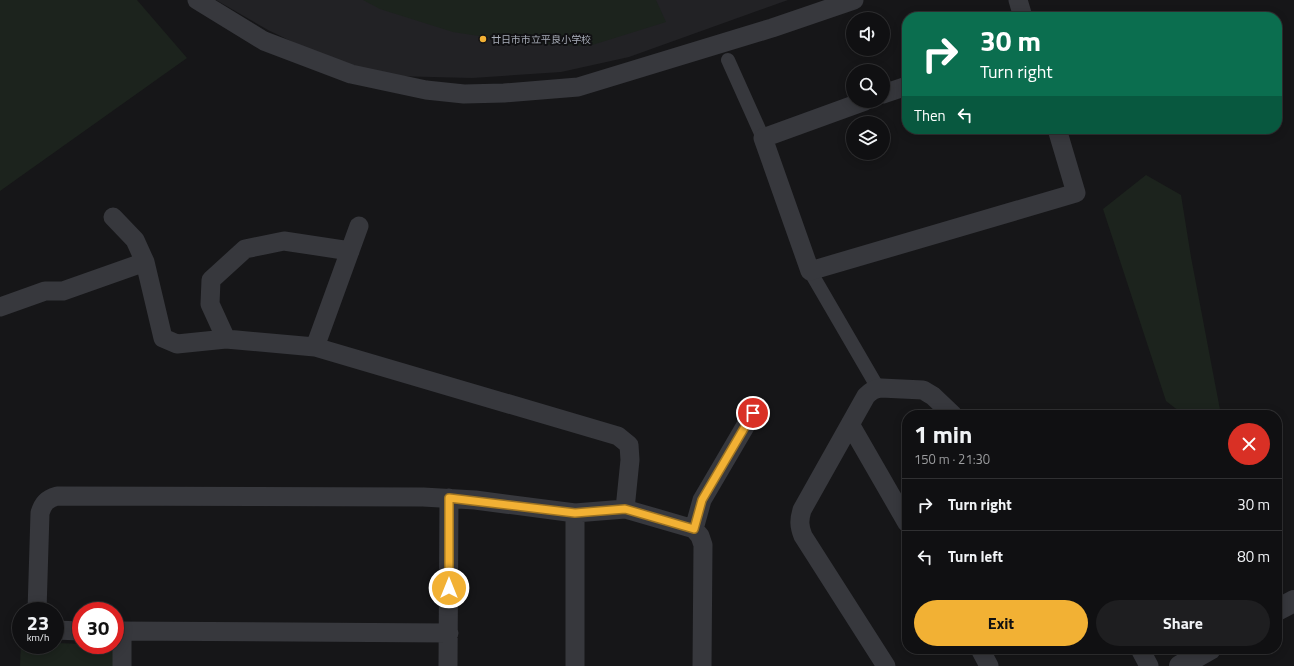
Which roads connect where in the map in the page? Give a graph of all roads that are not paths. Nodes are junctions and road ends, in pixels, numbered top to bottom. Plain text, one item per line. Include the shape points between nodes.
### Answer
1 (197, 0) edge
2 (854, 0) edge
3 (1018, 0) edge
4 (1022, 12) edge
5 (728, 60) dead end
6 (902, 88) edge
7 (890, 92) edge
8 (846, 108) edge
9 (1058, 134) edge
10 (763, 138) junction
11 (113, 217) dead end
12 (359, 226) dead end
13 (350, 251) junction
14 (145, 262) junction
15 (810, 271) junction
16 (0, 307) edge
17 (226, 339) junction
18 (315, 348) junction
19 (878, 388) junction
20 (948, 410) edge
21 (753, 413) dead end
22 (850, 424) junction
23 (449, 498) junction
24 (625, 509) junction
25 (575, 513) junction
26 (902, 514) edge
27 (694, 529) junction
28 (1294, 601) edge
29 (37, 602) edge
30 (1282, 607) edge
31 (124, 631) edge
32 (448, 633) junction
33 (121, 654) edge
34 (983, 654) edge
35 (1143, 654) edge
36 (1201, 654) edge
37 (122, 666) edge
38 (448, 666) edge
39 (575, 666) edge
40 (702, 666) edge
41 (886, 666) edge
42 (989, 666) edge
43 (1149, 666) edge
44 (1180, 666) edge

1 - 2 street via 264,41 351,74 426,90 464,94 578,87 772,28
3 - 4 street
5 - 10 street
6 - 7 street
8 - 10 street
9 - 15 street via 1076,193
10 - 15 street
11 - 14 street via 135,240
12 - 13 street
13 - 17 street via 284,241 245,249 211,280 210,304
13 - 18 street
14 - 16 street via 63,291 44,291
14 - 17 street via 163,338 177,344
15 - 19 street
17 - 18 street
18 - 24 street via 618,436 629,445
19 - 20 street via 923,390
19 - 22 street via 866,396
21 - 27 street via 702,500
22 - 26 street
22 - 41 street via 802,510 799,518 800,527
23 - 25 street
23 - 29 street via 49,498 42,504 40,513
23 - 32 street
24 - 25 street
24 - 27 street
25 - 39 street
27 - 40 street via 700,536 702,545
28 - 30 street
31 - 32 street
32 - 38 street
33 - 37 street
34 - 42 street
35 - 43 street
36 - 44 street

